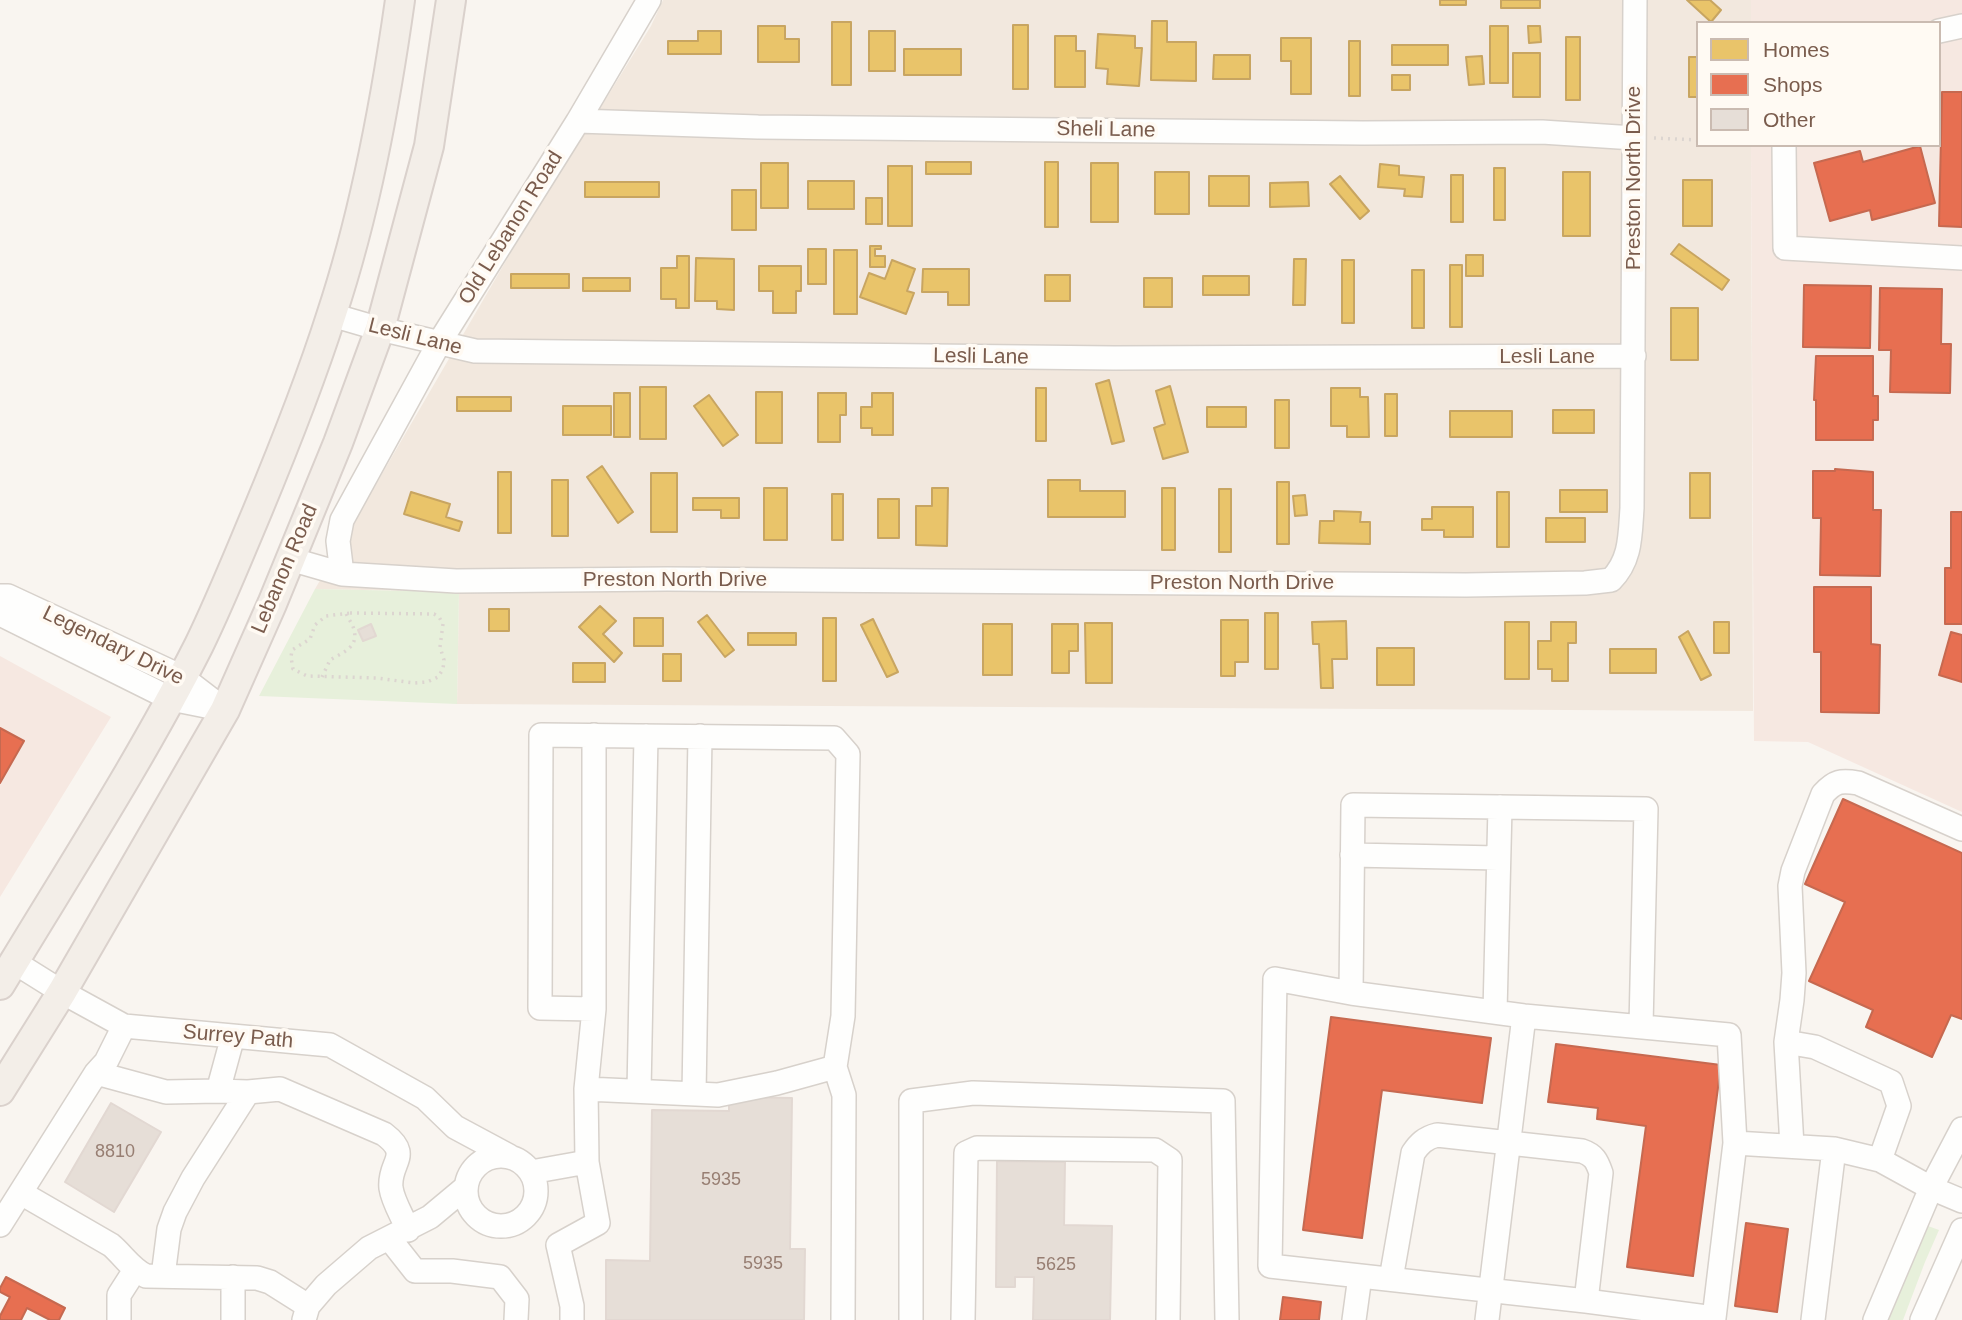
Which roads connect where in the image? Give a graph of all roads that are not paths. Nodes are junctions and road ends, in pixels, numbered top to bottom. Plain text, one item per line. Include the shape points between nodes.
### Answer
1 (400, 0) edge
2 (451, 0) edge
3 (649, 0) edge
4 (1635, 0) edge
5 (1962, 26) edge
6 (1941, 31) edge
7 (578, 121) junction
8 (1634, 138) junction
9 (1784, 147) edge
10 (1962, 258) edge
11 (332, 315) junction
12 (380, 329) junction
13 (439, 343) junction
14 (1634, 356) junction
15 (290, 559) junction
16 (342, 574) junction
17 (0, 596) edge
18 (0, 612) edge
19 (177, 688) junction
20 (225, 710) junction
21 (594, 735) junction
22 (646, 736) junction
23 (700, 736) junction
24 (1500, 807) junction
25 (1962, 829) edge
26 (1352, 855) junction
27 (1498, 858) junction
28 (7, 973) edge
29 (62, 992) junction
30 (1351, 993) junction
31 (594, 1009) junction
32 (1495, 1012) junction
33 (1524, 1016) junction
34 (124, 1026) junction
35 (1641, 1026) junction
36 (233, 1036) junction
37 (1786, 1042) junction
38 (835, 1068) junction
39 (96, 1073) junction
40 (586, 1088) junction
41 (0, 1091) edge
42 (218, 1091) junction
43 (248, 1091) junction
44 (639, 1091) junction
45 (694, 1094) junction
46 (455, 1127) junction
47 (1962, 1129) edge
48 (1508, 1143) junction
49 (1735, 1143) junction
50 (1792, 1146) junction
51 (1833, 1149) junction
52 (509, 1156) junction
53 (1880, 1160) junction
54 (587, 1162) junction
55 (531, 1172) junction
56 (470, 1177) junction
57 (1931, 1188) junction
58 (1962, 1201) edge
59 (8, 1207) edge
60 (430, 1217) junction
61 (479, 1219) junction
62 (1962, 1230) edge
63 (399, 1234) junction
64 (135, 1270) junction
65 (163, 1276) junction
66 (1360, 1276) junction
67 (233, 1277) junction
68 (1391, 1279) junction
69 (1491, 1290) junction
70 (1586, 1301) junction
71 (306, 1313) edge
72 (119, 1320) edge
73 (233, 1320) edge
74 (516, 1320) edge
75 (572, 1320) edge
76 (843, 1320) edge
77 (911, 1320) edge
78 (963, 1320) edge
79 (1168, 1320) edge
80 (1227, 1320) edge
81 (1354, 1320) edge
82 (1487, 1320) edge
83 (1812, 1320) edge
84 (1874, 1320) edge
85 (1922, 1320) edge

1 - 11 main road via 368,180
2 - 12 main road, Lebanon Road via 429,146
3 - 7 street, Old Lebanon Road
4 - 8 street, Preston North Drive
5 - 6 street
7 - 8 street, Sheli Lane via 785,127 1542,132
7 - 13 street, Old Lebanon Road
8 - 14 street, Preston North Drive
9 - 10 street via 1785,248
11 - 12 street, Lesli Lane
11 - 19 main road via 292,428
12 - 13 street, Lesli Lane
12 - 15 main road, Lebanon Road
13 - 14 street, Lesli Lane via 475,351 544,352 1114,358
13 - 16 street, Old Lebanon Road via 342,520 338,541
14 - 16 street, Preston North Drive via 1630,548 1611,580 1466,585 456,581
15 - 16 street, Preston North Drive
15 - 20 main road, Lebanon Road
17 - 19 street, Legendary Drive via 8,596
18 - 19 street, Legendary Drive
19 - 20 street, Legendary Drive
19 - 28 main road
20 - 29 main road, Lebanon Road
21 - 22 street
21 - 31 street
21 - 31 street via 541,735 540,1008
22 - 23 street
22 - 44 street
23 - 38 street via 834,738 848,754 843,1016
23 - 45 street
24 - 26 street via 1353,805
24 - 27 street
24 - 35 street via 1646,809
25 - 37 street via 1858,783 1839,782 1823,794 1790,886 1794,974
26 - 27 street
26 - 30 street
27 - 32 street
28 - 29 street, Surrey Path
29 - 34 street, Surrey Path
29 - 41 main road, Lebanon Road
30 - 32 street
30 - 66 street via 1275,979 1270,1266
31 - 40 street
32 - 33 street
33 - 35 street
33 - 48 street
34 - 36 street, Surrey Path
34 - 39 street
35 - 49 street via 1729,1035
36 - 42 street
36 - 46 street, Surrey Path via 330,1045 425,1098
37 - 50 street
37 - 53 street via 1815,1047 1891,1082 1899,1106
38 - 45 street via 718,1095
38 - 76 street via 844,1095
39 - 42 street via 166,1092
39 - 59 street
40 - 44 street
40 - 54 street
42 - 43 street
43 - 63 street via 280,1089 396,1143 399,1154 391,1189
43 - 65 street via 175,1212
44 - 45 street
46 - 52 street, Surrey Path
46 - 56 street, Surrey Path
47 - 57 street
48 - 68 street via 1437,1135 1420,1143 1413,1153
48 - 69 street
48 - 70 street via 1582,1151 1597,1162 1601,1173
49 - 50 street
49 - 70 street via 1714,1318
50 - 51 street
51 - 53 street
51 - 83 street
52 - 55 street, Surrey Path
52 - 56 street via 481,1162
53 - 57 street
54 - 55 street
54 - 75 street via 598,1223 558,1245
55 - 61 street via 537,1188 525,1218 511,1226 494,1226
56 - 60 street
56 - 61 street, Surrey Path via 469,1206
57 - 58 street
57 - 84 street
59 - 64 street via 111,1245
60 - 61 street
60 - 63 street
62 - 85 street
63 - 71 street via 369,1248 326,1285
63 - 74 street via 415,1271 500,1277 517,1299
64 - 65 street via 146,1276
64 - 72 street via 119,1295
65 - 67 street
66 - 68 street
66 - 81 street
67 - 71 street via 270,1282
67 - 73 street
68 - 69 street
69 - 70 street
69 - 82 street
77 - 80 street via 911,1101 973,1093 1223,1101
78 - 79 street via 966,1153 990,1148 1154,1150 1170,1160

